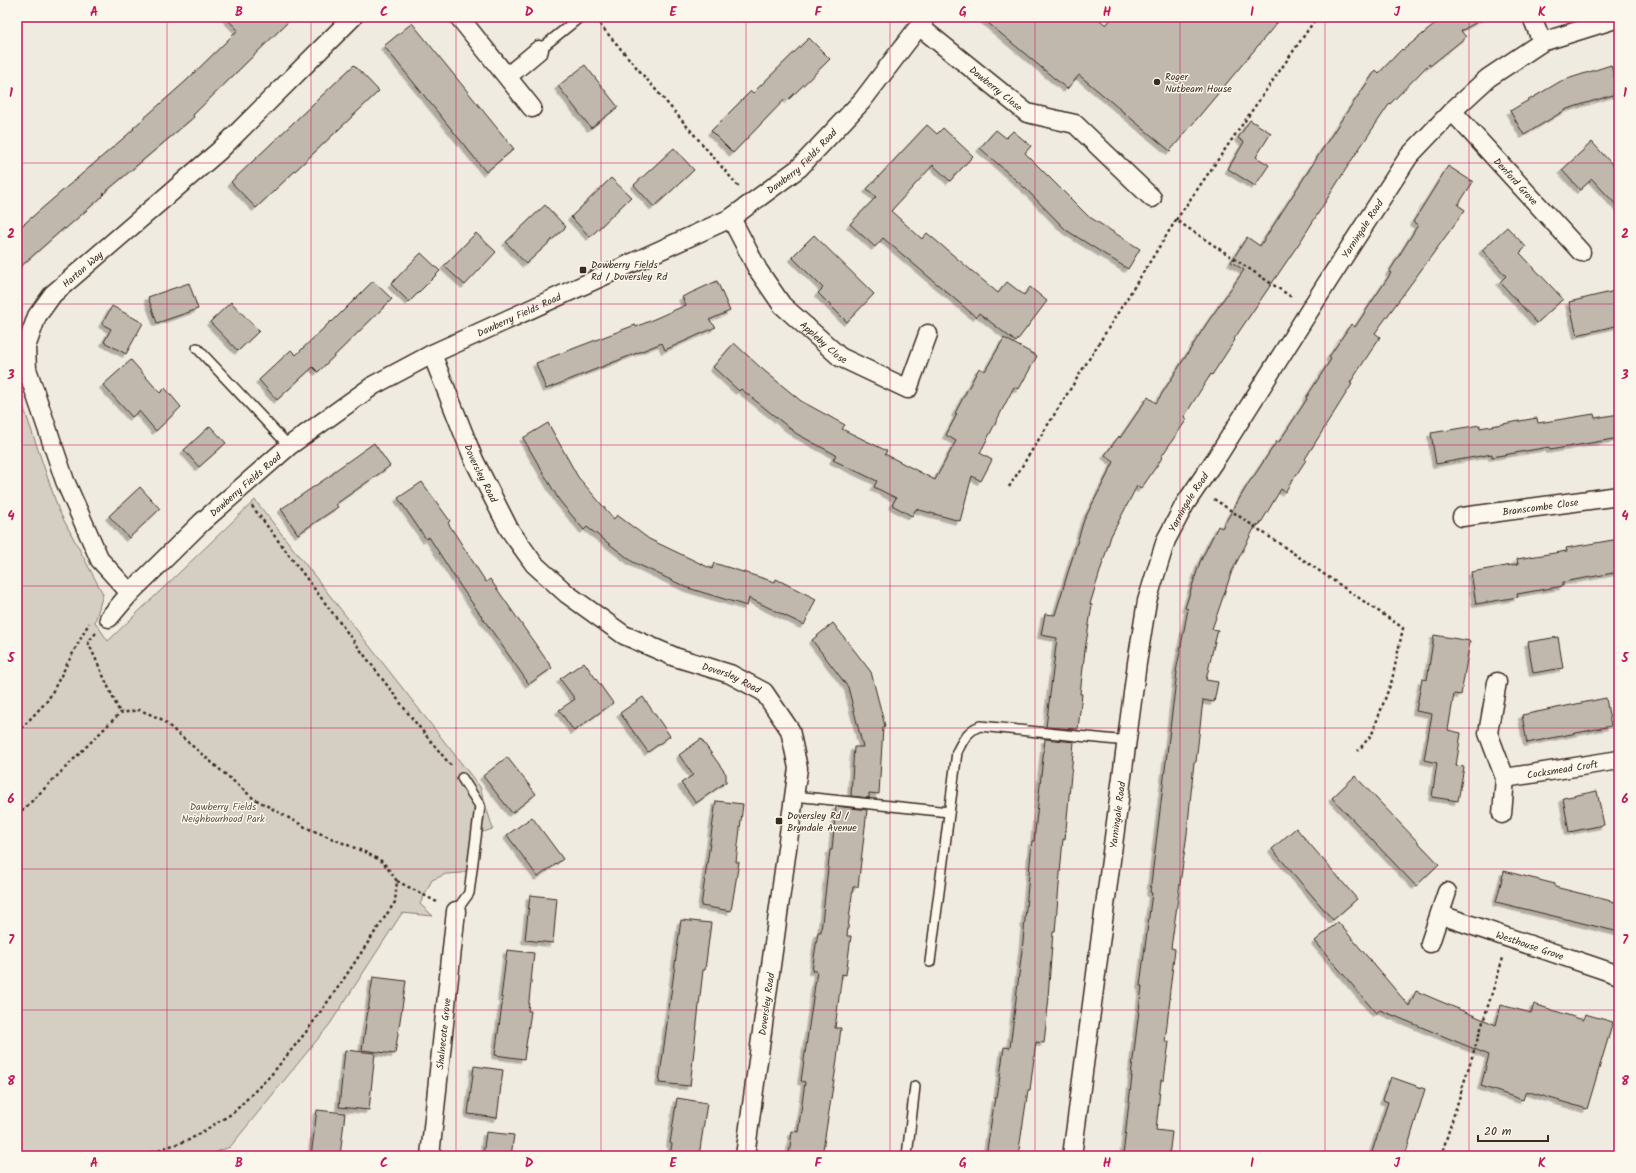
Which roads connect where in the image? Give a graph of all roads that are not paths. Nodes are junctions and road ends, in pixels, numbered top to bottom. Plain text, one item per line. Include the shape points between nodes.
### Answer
1 (353, 17) edge
2 (459, 17) edge
3 (580, 17) edge
4 (1532, 17) edge
5 (1619, 18) edge
6 (922, 22) edge
7 (1542, 42) junction
8 (539, 50) joint
9 (508, 76) junction
10 (532, 108) dead end
11 (1452, 111) junction
12 (1152, 198) dead end
13 (731, 218) junction
14 (1581, 252) dead end
15 (928, 334) dead end
16 (197, 348) dead end
17 (432, 354) junction
18 (289, 446) junction
19 (1619, 496) edge
20 (1462, 517) dead end
21 (130, 593) junction
22 (109, 618) road end
23 (1497, 682) dead end
24 (1127, 741) junction
25 (1619, 760) edge
26 (462, 778) road end
27 (1505, 778) junction
28 (794, 796) junction
29 (949, 812) junction
30 (1502, 814) dead end
31 (1448, 892) dead end
32 (456, 911) joint
33 (1441, 915) junction
34 (1430, 943) dead end
35 (930, 962) dead end
36 (1619, 975) edge
37 (915, 1086) dead end
38 (430, 1156) edge
39 (745, 1156) edge
40 (907, 1156) edge
41 (1072, 1156) edge

1 - 21 street, Harton Way via 219,151 53,294 37,316 26,348 29,376 65,481 100,560
2 - 9 street
3 - 8 lane
4 - 7 street
5 - 7 street, Yarningale Road
6 - 12 street, Dawberry Close via 1028,113 1075,124
6 - 13 street, Dawberry Fields Road via 862,101 804,162
7 - 11 street, Yarningale Road via 1488,78
8 - 9 street
9 - 10 street
11 - 14 street, Denford Grove
11 - 24 street, Yarningale Road via 1409,156 1185,504 1166,540 1147,601
13 - 15 street, Appleby Close via 758,270 782,304 840,357 908,389
13 - 17 street, Dawberry Fields Road
16 - 18 lane
17 - 18 street, Dawberry Fields Road via 374,385
17 - 28 street, Doversley Road via 474,460 509,529 534,564 567,594 624,635 675,657 730,674 764,692 790,730 798,768
18 - 21 street, Dawberry Fields Road via 202,522
19 - 20 street, Branscombe Close
21 - 22 street, Dawberry Fields Road
23 - 27 street via 1488,733
24 - 29 lane via 980,726 968,732 957,752
24 - 41 street, Yarningale Road
25 - 27 street, Cocksmead Croft
26 - 32 lane via 480,806 469,893
27 - 30 street
28 - 29 lane
28 - 39 street, Doversley Road
29 - 35 lane
31 - 33 street
32 - 38 street, Shalnecote Grove
33 - 34 street
33 - 36 street, Westhouse Grove
37 - 40 lane

